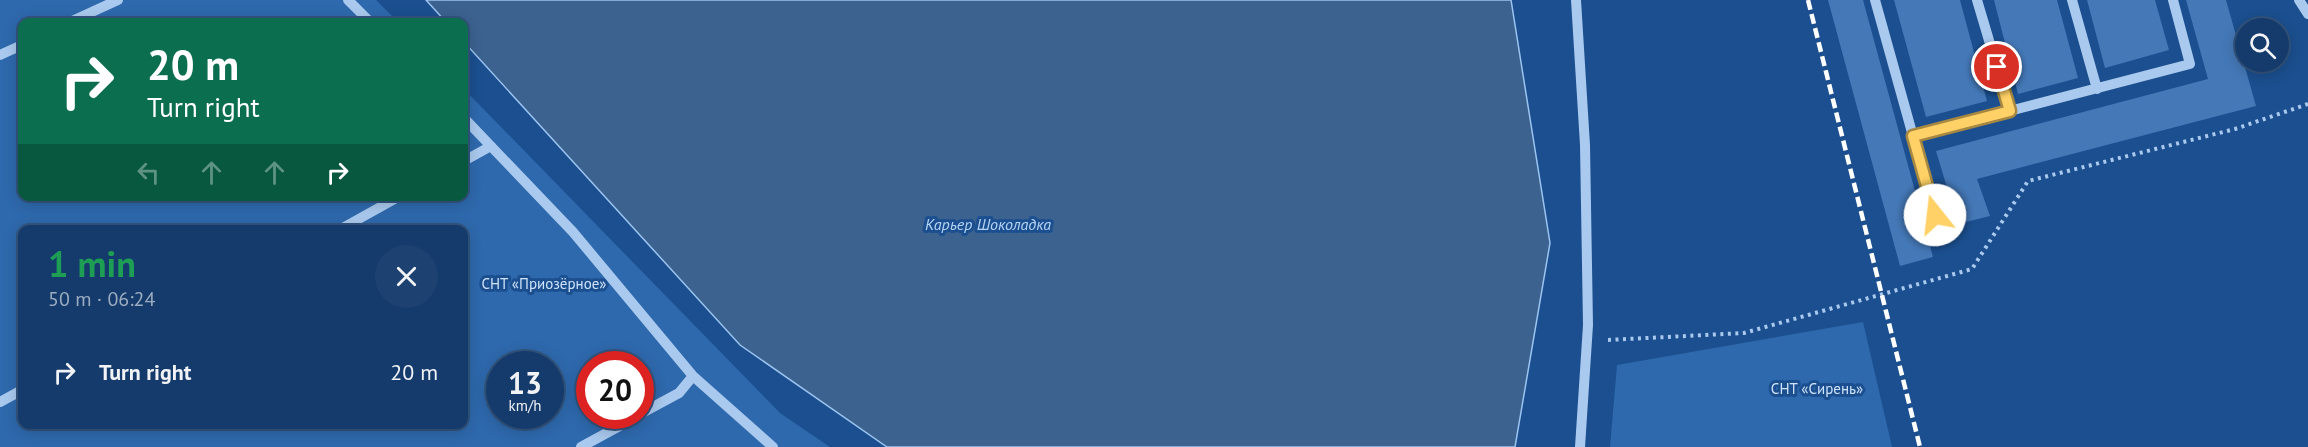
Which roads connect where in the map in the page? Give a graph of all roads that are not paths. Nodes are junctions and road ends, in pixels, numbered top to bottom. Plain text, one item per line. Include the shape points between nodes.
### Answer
1 (118, 0) edge
2 (348, 0) edge
3 (1576, 0) edge
4 (1875, 0) edge
5 (1977, 0) edge
6 (2072, 0) edge
7 (2173, 0) edge
8 (2299, 0) edge
9 (2308, 14) edge
10 (79, 18) edge
11 (366, 18) edge
12 (18, 47) edge
13 (0, 55) edge
14 (2097, 89) junction
15 (2010, 111) junction
16 (468, 122) edge
17 (1913, 136) junction
18 (491, 146) junction
19 (468, 159) edge
20 (391, 201) edge
21 (1935, 215) dead end
22 (348, 225) edge
23 (693, 376) junction
24 (18, 392) edge
25 (0, 402) edge
26 (654, 407) edge
27 (614, 429) edge
28 (581, 447) edge
29 (773, 447) edge
30 (1580, 447) edge

1 - 10 street
2 - 11 street
3 - 30 street via 1585,145 1587,342
4 - 17 street
5 - 15 street
6 - 14 street
7 - 14 street via 2190,64
8 - 9 street
12 - 13 street
14 - 15 street
15 - 17 street
16 - 18 street
17 - 21 street
18 - 19 street
18 - 23 street via 573,232
20 - 22 street
23 - 26 street via 679,393
23 - 29 street
24 - 25 street
27 - 28 street

